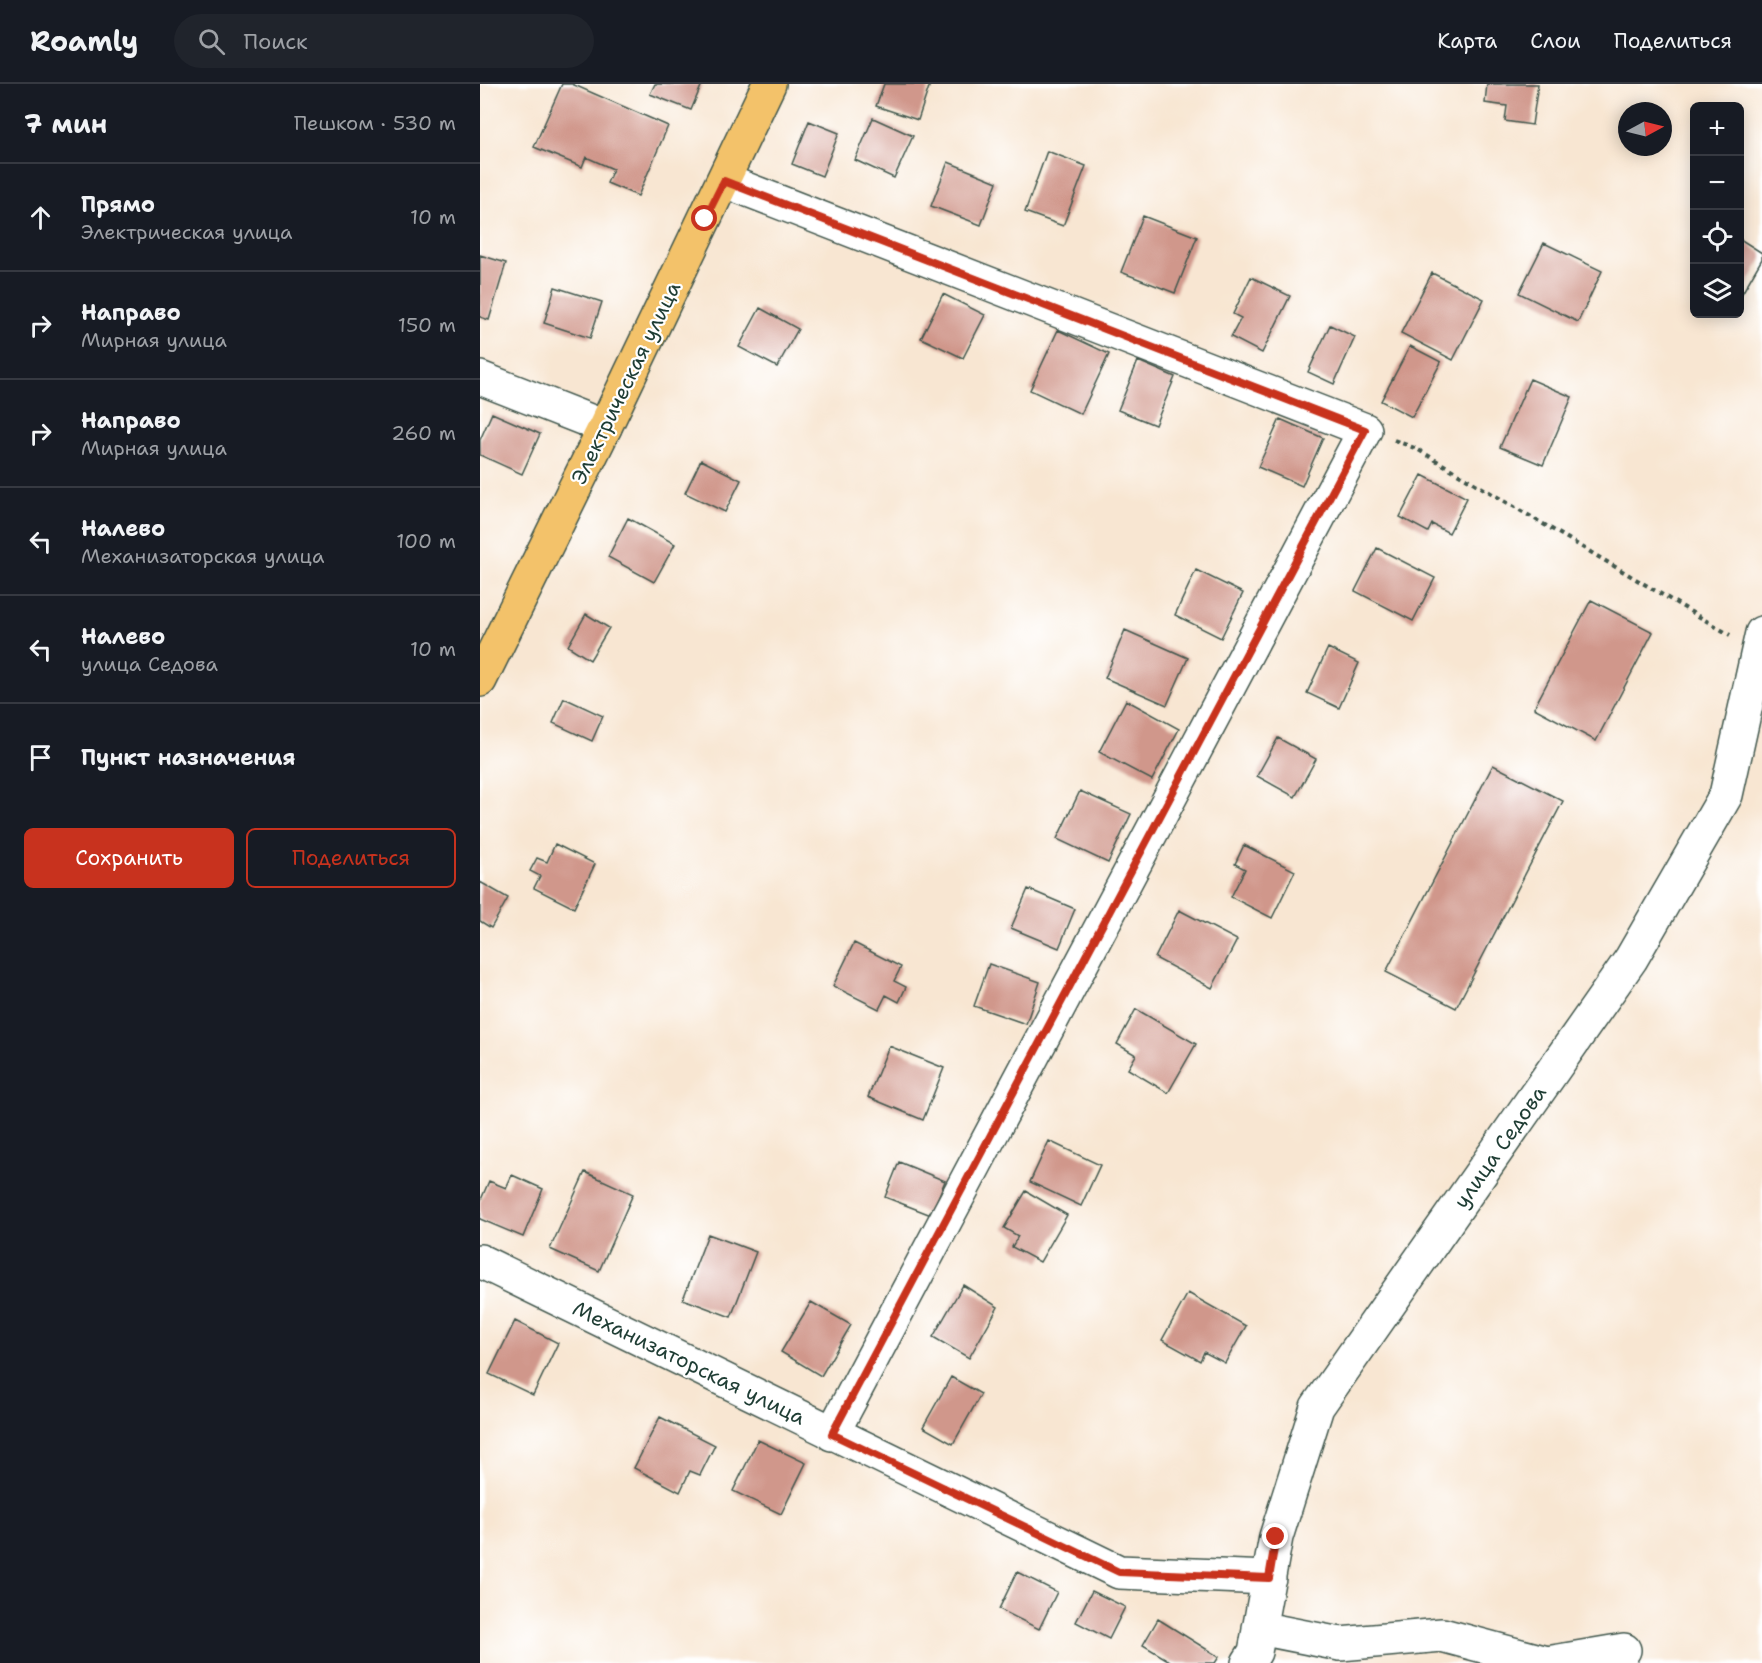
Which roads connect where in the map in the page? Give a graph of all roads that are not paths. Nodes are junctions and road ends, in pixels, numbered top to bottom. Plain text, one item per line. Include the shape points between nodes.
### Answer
1 (770, 84) edge
2 (724, 181) junction
3 (480, 378) edge
4 (605, 427) junction
5 (1760, 643) edge
6 (480, 680) edge
7 (480, 1261) edge
8 (832, 1434) junction
9 (1269, 1578) junction
10 (1259, 1628) junction
11 (1624, 1650) dead end
12 (1248, 1663) edge

1 - 2 main road, Электрическая улица
2 - 4 main road, Электрическая улица
2 - 8 street via 1365,430
3 - 4 street
4 - 6 main road, Электрическая улица
5 - 9 street, улица Седова via 1726,795 1631,959 1317,1407 1276,1537
7 - 8 street, Механизаторская улица
8 - 9 street, Механизаторская улица via 1119,1572
9 - 10 street, улица Седова
10 - 11 street via 1340,1644 1442,1635 1547,1663
10 - 12 street, улица Седова via 1255,1652

